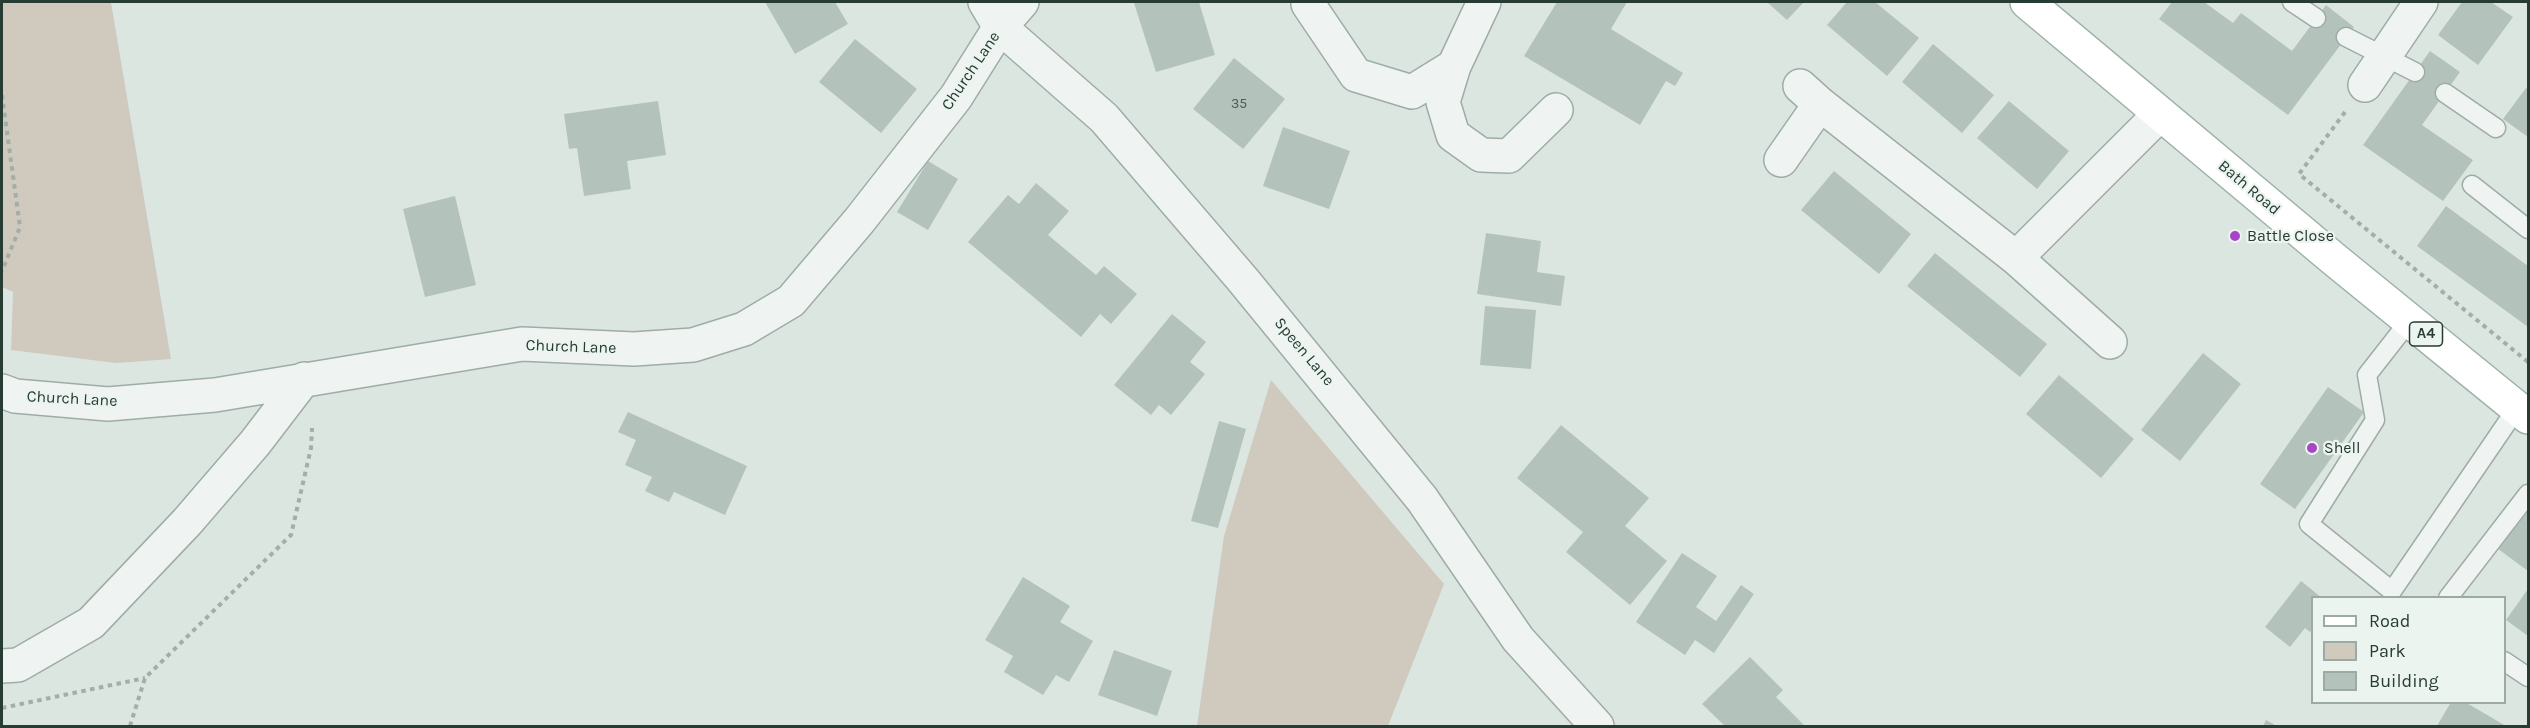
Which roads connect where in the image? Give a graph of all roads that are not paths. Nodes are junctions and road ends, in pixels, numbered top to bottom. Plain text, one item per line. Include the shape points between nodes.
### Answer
1 (1022, 2) edge
2 (1484, 2) edge
3 (2027, 2) edge
4 (2292, 2) edge
5 (2421, 2) edge
6 (1308, 4) dead end
7 (993, 14) edge
8 (2316, 18) dead end
9 (2346, 37) dead end
10 (2385, 55) junction
11 (1454, 66) junction
12 (2415, 72) dead end
13 (2365, 85) road end
14 (2445, 93) dead end
15 (1556, 110) dead end
16 (2160, 114) junction
17 (2496, 128) dead end
18 (1781, 160) dead end
19 (2472, 185) dead end
20 (2529, 229) edge
21 (2016, 258) junction
22 (2410, 320) junction
23 (2110, 342) dead end
24 (304, 379) junction
25 (2, 391) edge
26 (2523, 413) edge
27 (2529, 494) edge
28 (2449, 596) edge
29 (2506, 661) edge
30 (2, 666) edge
31 (2529, 677) edge
32 (1597, 726) edge

1 - 7 street, Church Lane
2 - 11 street
3 - 16 main road, Bath Road / A4
4 - 8 lane
5 - 10 street
6 - 11 street via 1356,75 1412,92
7 - 24 street, Church Lane via 956,97 859,221 791,301 744,329 693,345 634,349 522,344
7 - 32 street, Speen Lane via 1104,117 1244,280 1422,499 1518,639
9 - 10 lane
10 - 12 lane
10 - 13 street
11 - 15 street via 1443,102 1453,135 1481,155 1509,156
14 - 17 lane
16 - 21 street
16 - 22 main road, Bath Road / A4
18 - 21 street via 1810,95
19 - 20 lane
21 - 23 street
22 - 26 main road, Bath Road / A4
22 - 26 lane via 2367,375 2376,420 2309,524 2392,591
24 - 25 street, Church Lane via 215,395 108,404 15,396
24 - 30 street via 187,522 91,623 18,665
27 - 28 lane
29 - 31 lane

